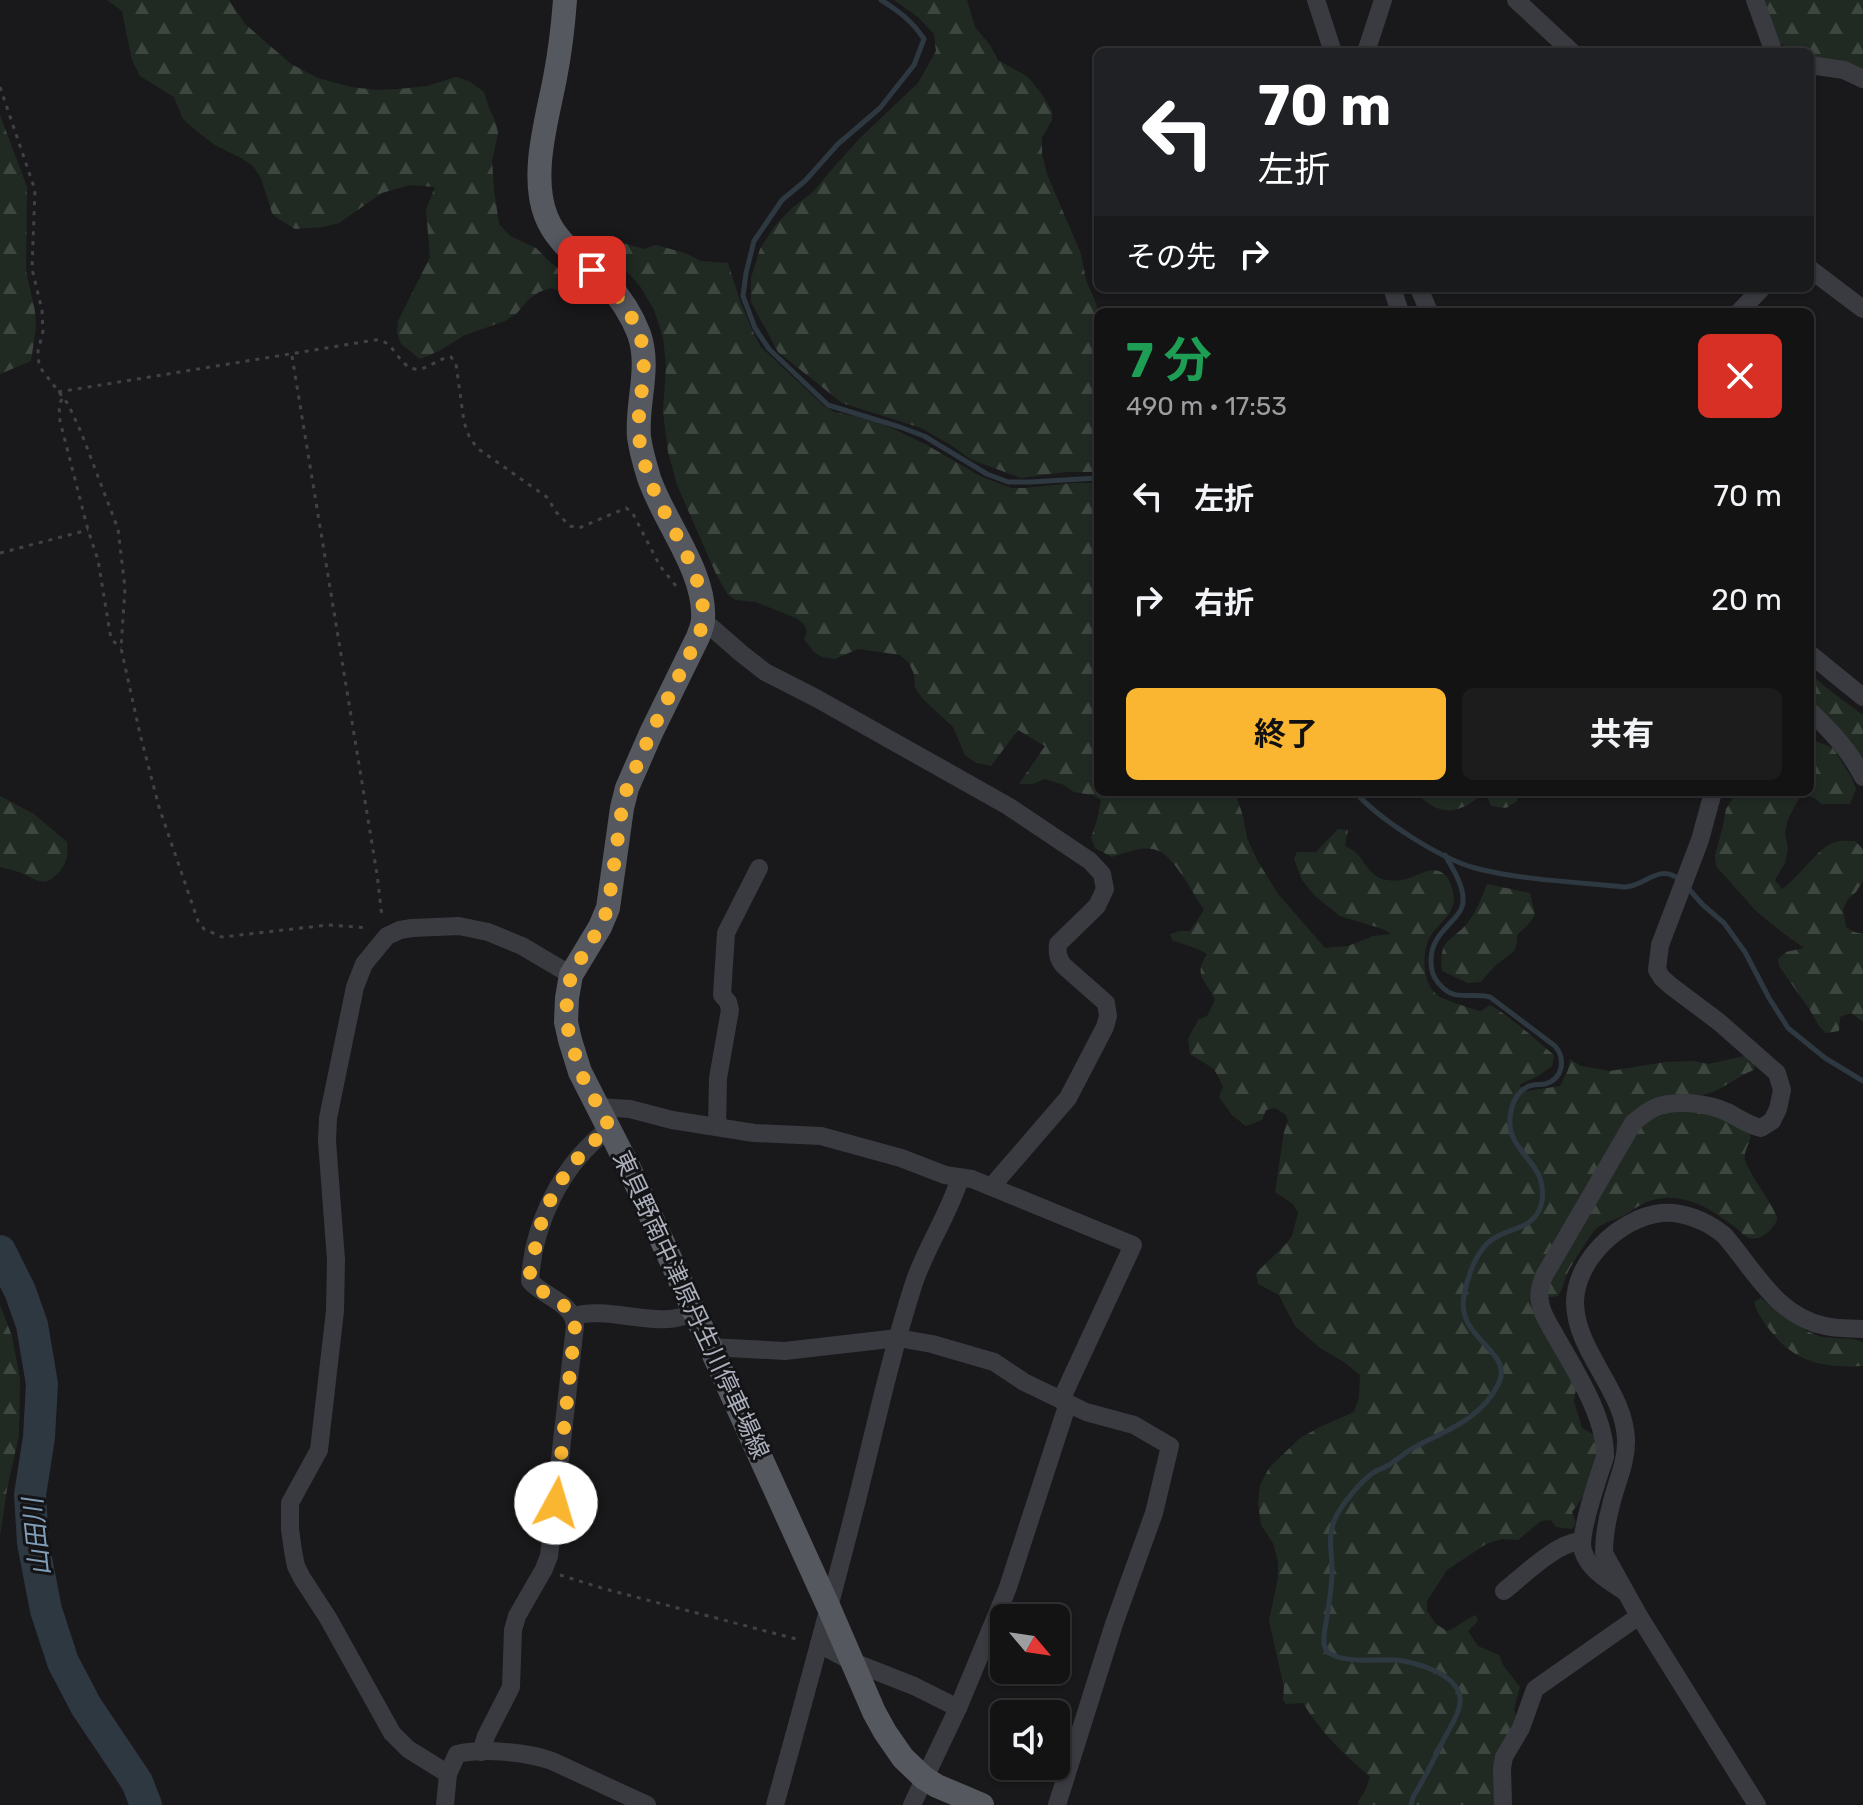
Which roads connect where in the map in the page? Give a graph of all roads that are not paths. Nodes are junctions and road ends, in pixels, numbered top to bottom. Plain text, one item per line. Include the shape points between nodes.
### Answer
1 (565, 0) edge
2 (1316, 0) edge
3 (1383, 0) edge
4 (1516, 0) edge
5 (1755, 0) edge
6 (1332, 48) edge
7 (1367, 48) edge
8 (1568, 48) edge
9 (1774, 48) edge
10 (1814, 66) edge
11 (1863, 79) edge
12 (1814, 272) edge
13 (1758, 292) edge
14 (1743, 308) edge
15 (1863, 309) edge
16 (703, 620) junction
17 (1814, 657) edge
18 (1860, 689) edge
19 (1814, 715) edge
20 (1863, 777) edge
21 (1712, 796) edge
22 (759, 868) dead end
23 (571, 975) junction
24 (604, 1118) junction
25 (717, 1127) junction
26 (960, 1178) junction
27 (992, 1186) junction
28 (694, 1311) junction
29 (575, 1316) junction
30 (1863, 1329) edge
31 (898, 1338) junction
32 (710, 1347) junction
33 (1064, 1402) junction
34 (1582, 1542) junction
35 (1504, 1591) dead end
36 (1624, 1591) junction
37 (829, 1608) junction
38 (1639, 1616) junction
39 (819, 1644) junction
40 (853, 1662) junction
41 (958, 1708) junction
42 (481, 1752) junction
43 (448, 1774) junction
44 (924, 1778) junction
45 (445, 1805) edge
46 (647, 1805) edge
47 (775, 1805) edge
48 (912, 1805) edge
49 (982, 1805) edge
50 (1057, 1805) edge
51 (1503, 1805) edge
52 (1757, 1805) edge

1 - 16 main road, 東貝野南中津原丹生川停車場線 via 542,138 546,215 556,234 623,303 639,334 644,463 698,581
2 - 6 street
3 - 7 street
4 - 8 street
5 - 9 street
10 - 11 street
12 - 15 street
13 - 14 street
16 - 23 main road, 東貝野南中津原丹生川停車場線 via 627,788 608,908
16 - 27 street via 765,672 1008,806 1102,874 1105,889 1097,906 1058,944 1057,952 1064,966 1106,1003 1105,1027 1068,1098
17 - 18 street
19 - 20 street via 1840,741
21 - 34 street via 1660,945 1657,970 1777,1073 1782,1090 1772,1121 1761,1128 1699,1104 1654,1108 1633,1123 1544,1276 1540,1303 1581,1382 1605,1445
22 - 25 street via 726,933 722,995 730,1010 718,1078
23 - 24 main road, 東貝野南中津原丹生川停車場線 via 566,1022 580,1072
23 - 43 street via 488,932 450,926 387,936 364,964 355,987 328,1118 335,1311 319,1450 290,1503 296,1566 392,1733
24 - 25 street via 630,1109
24 - 28 main road, 東貝野南中津原丹生川停車場線
24 - 29 street via 547,1206 530,1273 535,1287
25 - 26 street via 821,1136
26 - 27 street
26 - 31 street via 924,1257
27 - 33 street via 1133,1245
28 - 29 street via 678,1320
28 - 32 main road, 東貝野南中津原丹生川停車場線
29 - 42 street via 549,1556 517,1616 511,1687
30 - 36 street via 1823,1326 1786,1308 1724,1235 1686,1216 1661,1213 1635,1221 1594,1254 1583,1270 1575,1302 1581,1333 1623,1420 1626,1441 1604,1553
31 - 32 street via 785,1351
31 - 33 street via 994,1362
31 - 37 street
32 - 37 main road, 東貝野南中津原丹生川停車場線
33 - 41 street via 1017,1564
33 - 50 street via 1134,1425 1170,1446 1154,1513
34 - 35 street via 1559,1548
34 - 36 street via 1591,1565
36 - 38 street
37 - 39 street
37 - 40 main road, 東貝野南中津原丹生川停車場線
38 - 51 street via 1535,1689 1504,1757
38 - 52 street
39 - 40 street
39 - 47 street
40 - 41 street
40 - 44 main road, 東貝野南中津原丹生川停車場線 via 885,1732
41 - 44 street
42 - 43 street via 457,1754
42 - 46 street via 552,1761
43 - 45 street
44 - 48 street
44 - 49 main road, 東貝野南中津原丹生川停車場線

